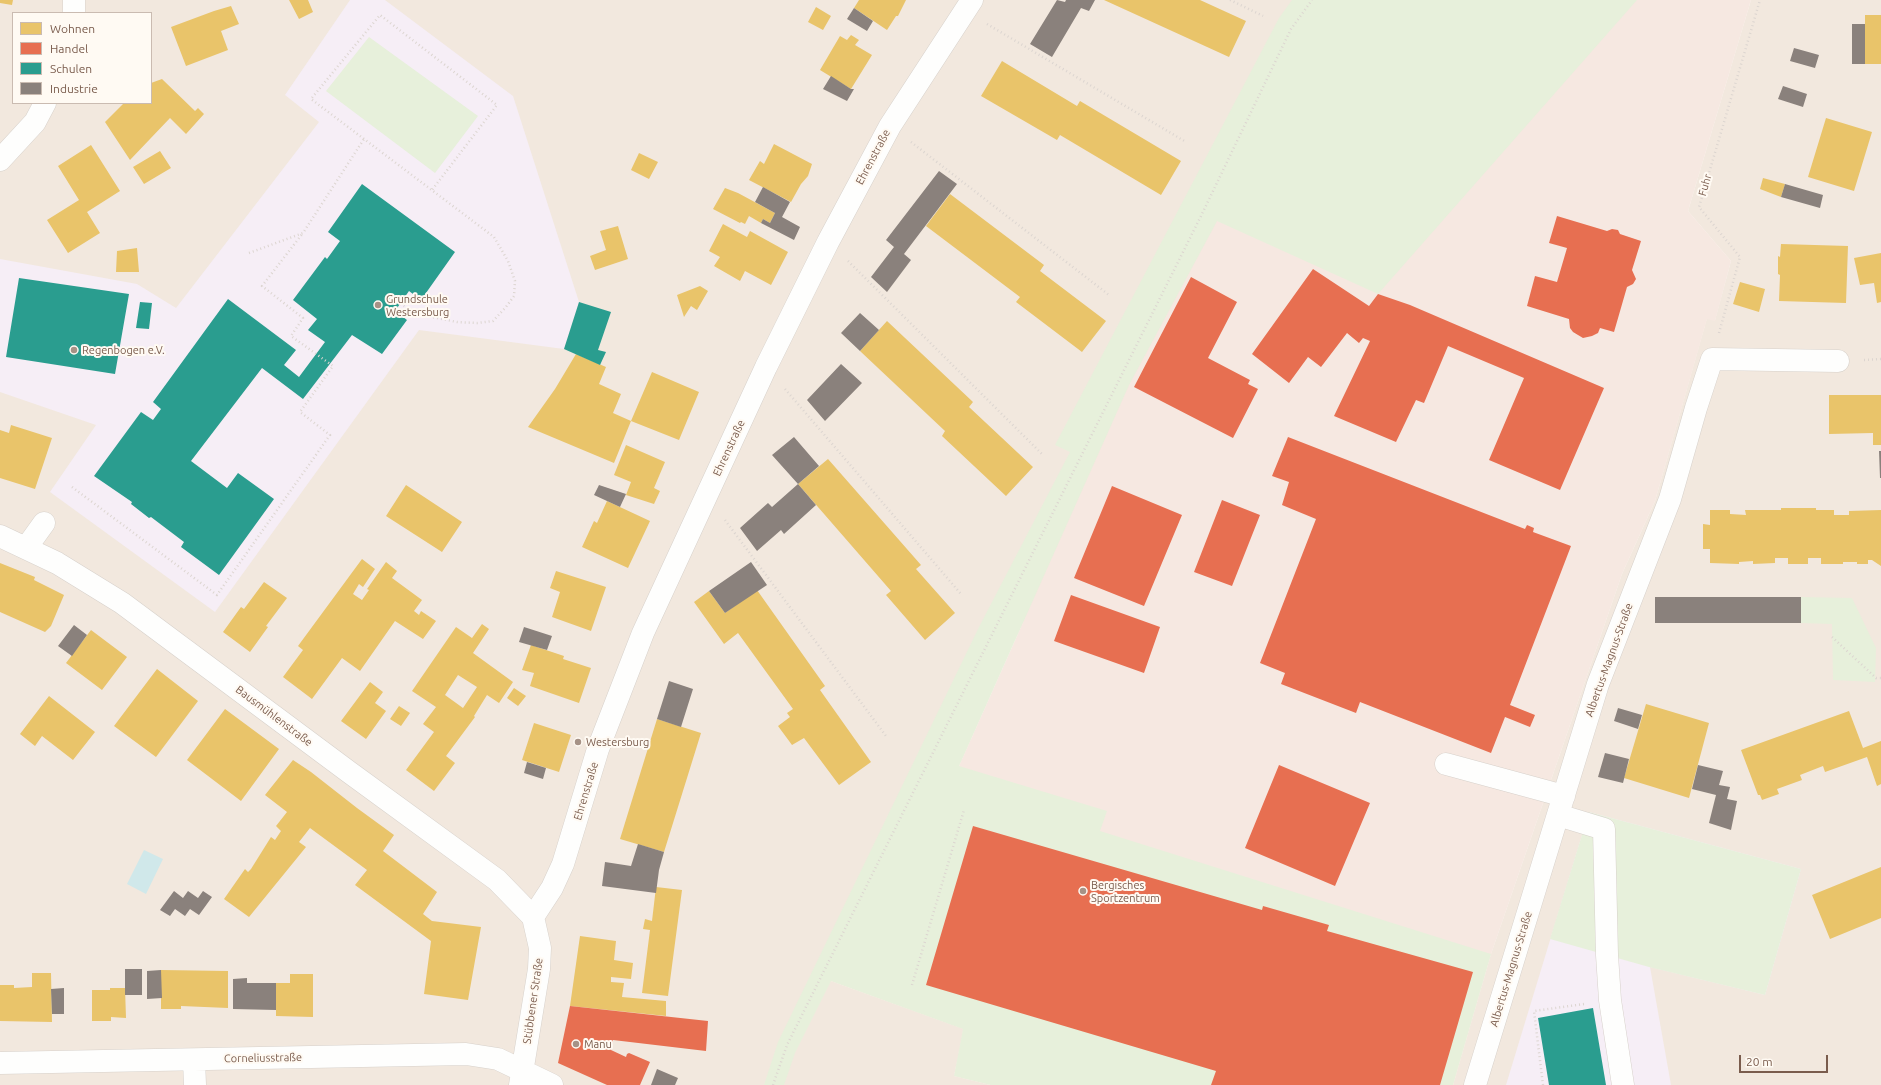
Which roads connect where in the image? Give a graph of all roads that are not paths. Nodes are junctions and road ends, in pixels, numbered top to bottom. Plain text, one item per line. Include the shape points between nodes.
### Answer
1 (74, 0) edge
2 (968, 5) edge
3 (74, 12) edge
4 (44, 104) edge
5 (0, 160) edge
6 (1838, 361) dead end
7 (44, 523) dead end
8 (0, 536) edge
9 (26, 548) junction
10 (1446, 764) dead end
11 (1561, 806) junction
12 (532, 917) junction
13 (194, 1060) junction
14 (0, 1063) edge
15 (521, 1078) edge
16 (195, 1085) edge
17 (552, 1085) edge
18 (1475, 1085) edge
19 (1623, 1085) edge

1 - 3 street
2 - 12 street, Ehrenstraße via 890,126 828,242 766,367 643,633 598,749 563,864 552,888
4 - 5 street via 35,122
6 - 11 street, Albertus-Magnus-Straße via 1712,359 1670,499 1598,684
7 - 9 street
8 - 9 street, Bausmühlenstraße
9 - 12 street, Bausmühlenstraße via 57,563 122,603 498,880
10 - 11 street
11 - 18 street, Albertus-Magnus-Straße
11 - 19 street via 1604,829 1610,1000
12 - 15 street, Stübbener Straße via 540,948 539,969
13 - 14 street, Corneliusstraße
13 - 15 street, Corneliusstraße via 466,1054 498,1059
13 - 16 street
15 - 17 street, Corneliusstraße

